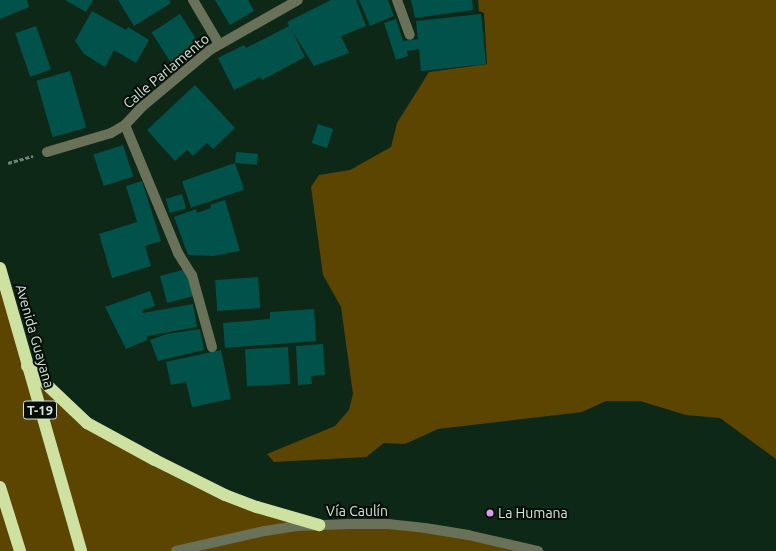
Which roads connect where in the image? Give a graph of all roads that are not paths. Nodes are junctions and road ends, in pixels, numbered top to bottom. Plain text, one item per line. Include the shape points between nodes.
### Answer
1 (193, 0) edge
2 (298, 0) edge
3 (397, 0) edge
4 (410, 35) dead end
5 (219, 44) junction
6 (125, 125) junction
7 (47, 152) road end
8 (0, 268) edge
9 (212, 347) dead end
10 (27, 366) junction
11 (0, 487) edge
12 (319, 525) junction
13 (20, 551) edge
14 (81, 551) edge
15 (176, 551) edge
16 (538, 551) edge

1 - 5 street
2 - 5 street, Calle Parlamento
3 - 4 street
5 - 6 street, Calle Parlamento via 180,74
6 - 7 street, Calle Parlamento via 98,138
6 - 9 street via 178,253 192,275
8 - 10 highway, Avenida Guayana / T-19
10 - 12 highway via 88,423 155,460 250,505
10 - 14 highway, Avenida Guayana / T-19
11 - 13 highway
12 - 15 street, Vía Caulín via 265,531
12 - 16 street, Vía Caulín via 388,524 418,527

